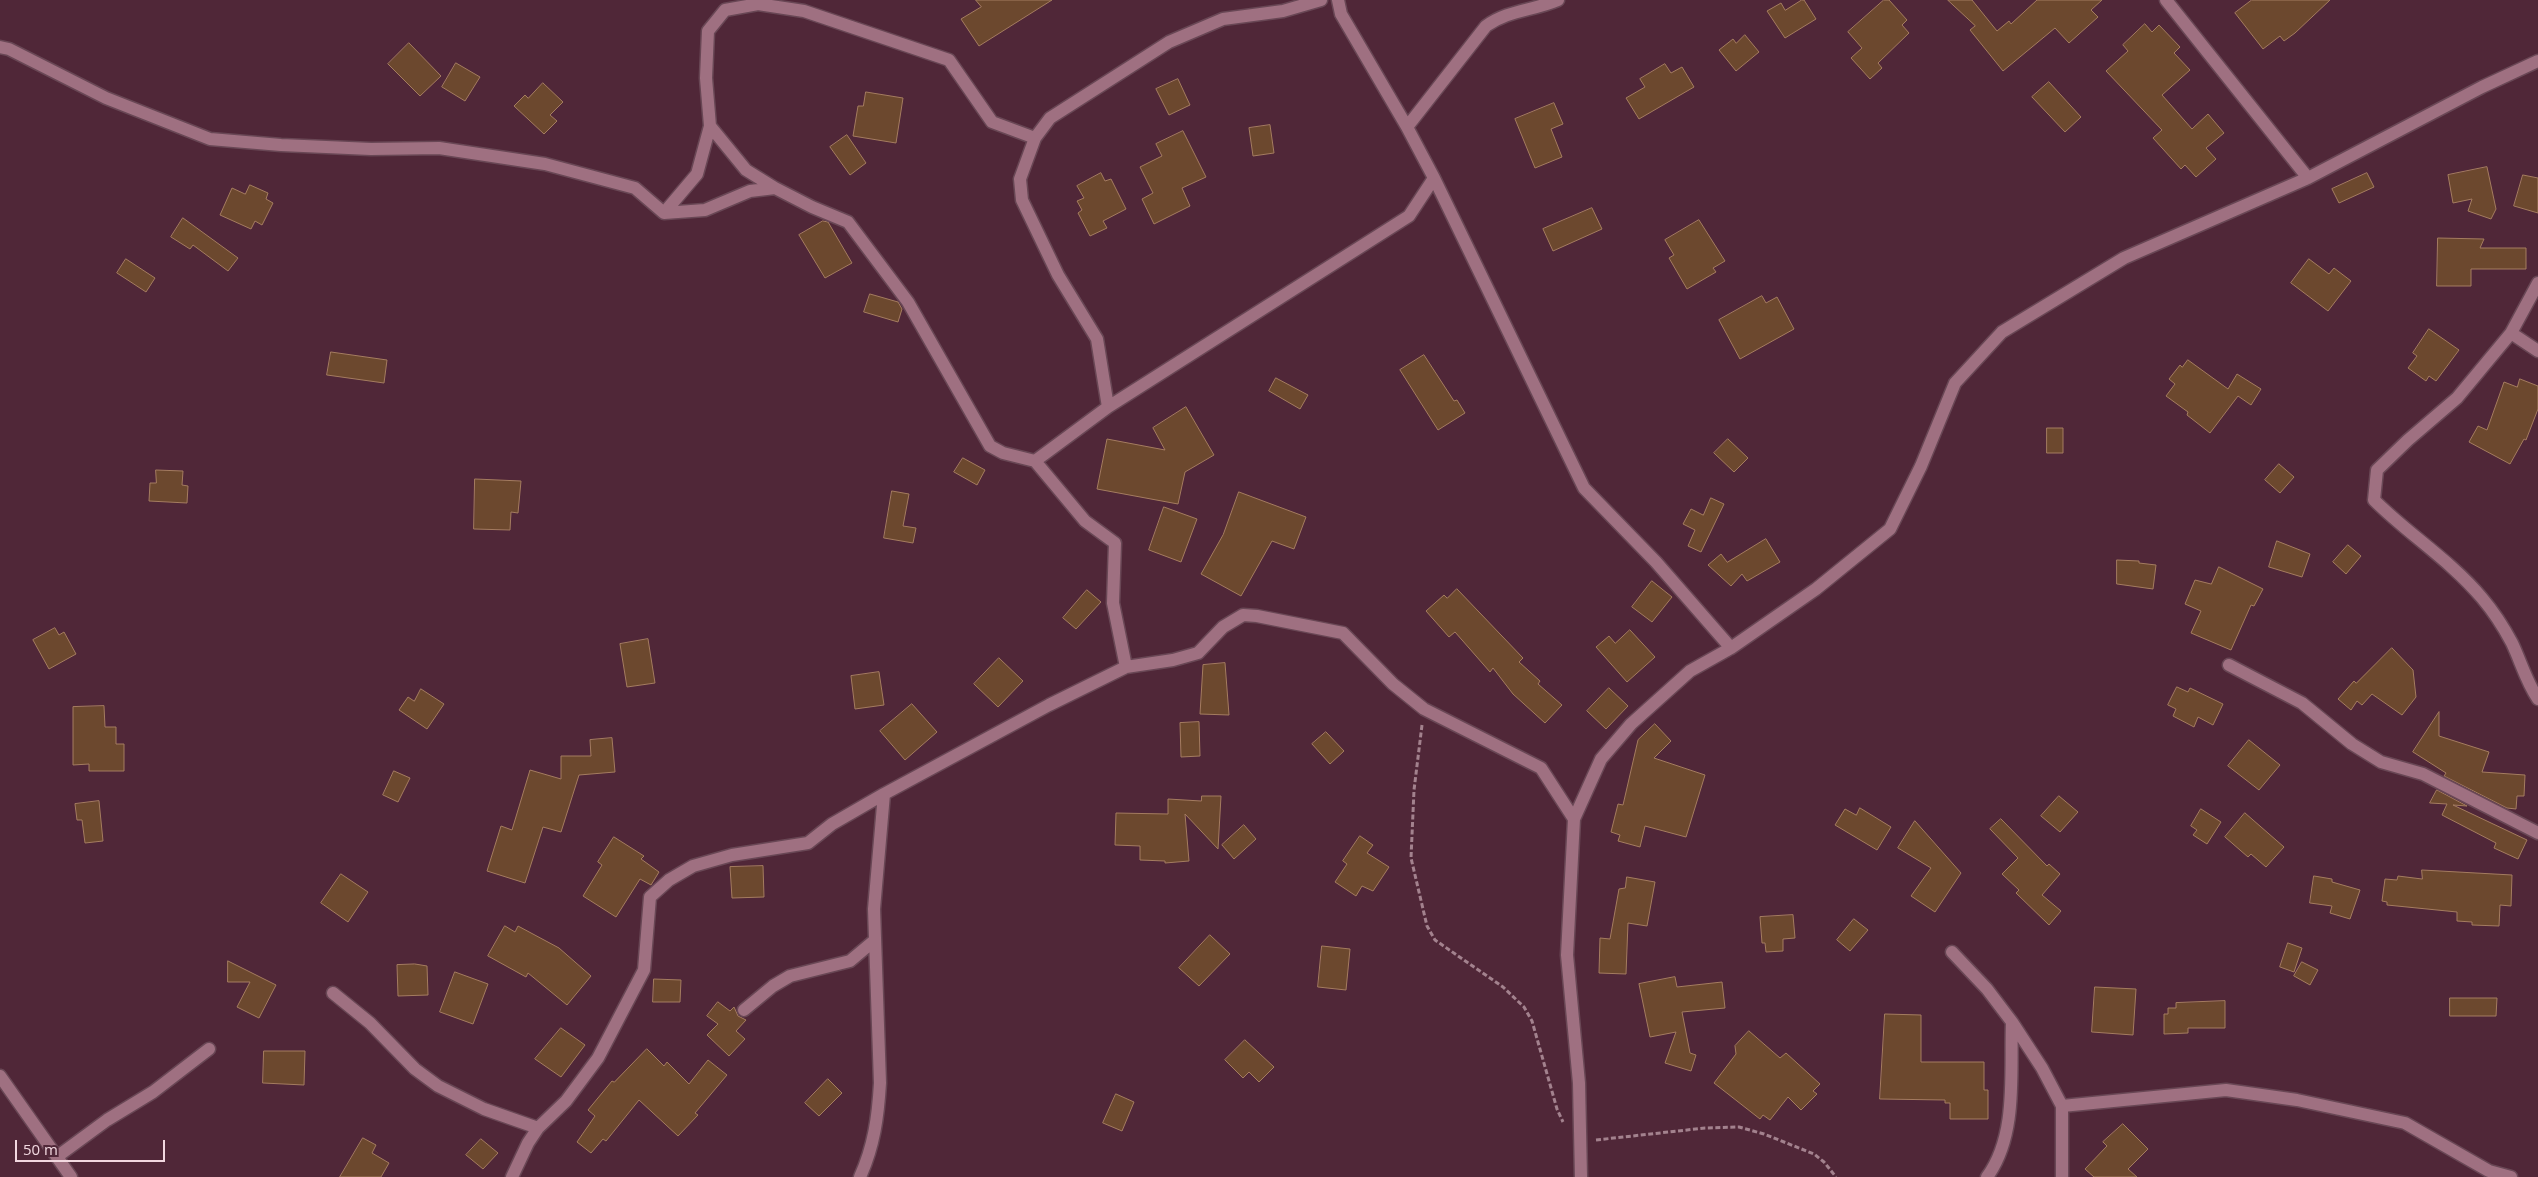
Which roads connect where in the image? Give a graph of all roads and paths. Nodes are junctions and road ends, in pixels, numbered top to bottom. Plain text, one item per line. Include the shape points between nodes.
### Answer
1 (1321, 0) edge
2 (1338, 0) edge
3 (1558, 0) edge
4 (2166, 0) edge
5 (0, 47) edge
6 (2538, 61) edge
7 (710, 126) junction
8 (1407, 127) junction
9 (1035, 138) junction
10 (1434, 178) junction
11 (2308, 178) junction
12 (775, 188) junction
13 (664, 213) junction
14 (2538, 283) edge
15 (2512, 333) junction
16 (2538, 351) edge
17 (1108, 407) junction
18 (1035, 461) junction
19 (1731, 648) junction
20 (2229, 665) dead end
21 (1126, 667) junction
22 (2538, 699) edge
23 (1424, 710) junction
24 (884, 794) junction
25 (1574, 819) junction
26 (2538, 833) edge
27 (875, 940) junction
28 (1952, 952) dead end
29 (333, 993) dead end
30 (744, 1010) dead end
31 (2012, 1022) junction
32 (208, 1049) dead end
33 (0, 1076) edge
34 (2062, 1106) junction
35 (538, 1128) junction
36 (1581, 1142) junction
37 (58, 1156) junction
38 (71, 1177) edge
39 (512, 1177) edge
40 (860, 1177) edge
41 (1581, 1177) edge
42 (1836, 1177) edge
43 (1987, 1177) edge
44 (2062, 1177) edge
45 (2511, 1177) edge

1 - 9 street via 1283,10 1223,19 1169,42 1050,118
2 - 8 street via 1341,14
3 - 8 street via 1539,8 1500,16 1486,26
4 - 11 street
5 - 13 street via 10,49 106,98 210,139 290,146 439,148 546,164 635,188
6 - 11 street
7 - 9 street via 706,78 708,31 725,10 758,4 804,11 949,60 992,122
7 - 12 street via 746,170
7 - 13 street via 697,174
8 - 10 street
9 - 17 street via 1020,179 1022,200 1058,275 1096,339
10 - 17 street via 1409,216
10 - 19 street via 1584,488 1656,562
11 - 19 street via 2124,258 2002,332 1955,383 1921,466 1890,528 1816,589
12 - 13 street via 750,191 706,210
12 - 18 street via 848,222 908,302 990,446 1003,454
14 - 15 street
15 - 16 street
15 - 22 street via 2457,398 2377,470 2374,500 2437,553 2482,599 2512,643
17 - 18 street
18 - 21 street via 1086,520 1115,543 1112,603
19 - 25 street via 1690,671 1631,724 1602,759
20 - 26 street via 2302,703 2352,744 2380,762 2423,774
21 - 23 street via 1198,653 1223,627 1243,615 1257,616 1343,633 1393,684
21 - 24 street via 1049,704
23 - 25 street via 1541,768
23 - 36 path via 1414,790 1411,858 1428,926 1435,940 1503,987 1524,1007 1532,1021 1562,1121
24 - 27 street via 874,909
24 - 35 street via 832,824 808,843 712,860 677,874 650,898 644,970 598,1058 566,1101
25 - 36 street via 1567,954
27 - 30 street via 850,961 790,976
27 - 40 street via 879,1107 873,1140
28 - 31 street
29 - 35 street via 370,1023 415,1069 438,1086 484,1109
31 - 34 street
31 - 43 street via 2002,1152
32 - 37 street via 153,1092
33 - 37 street
34 - 44 street
34 - 45 street via 2226,1090 2297,1100 2405,1123 2489,1171
35 - 39 street
36 - 41 street
36 - 42 path via 1739,1127 1814,1154
37 - 38 street

